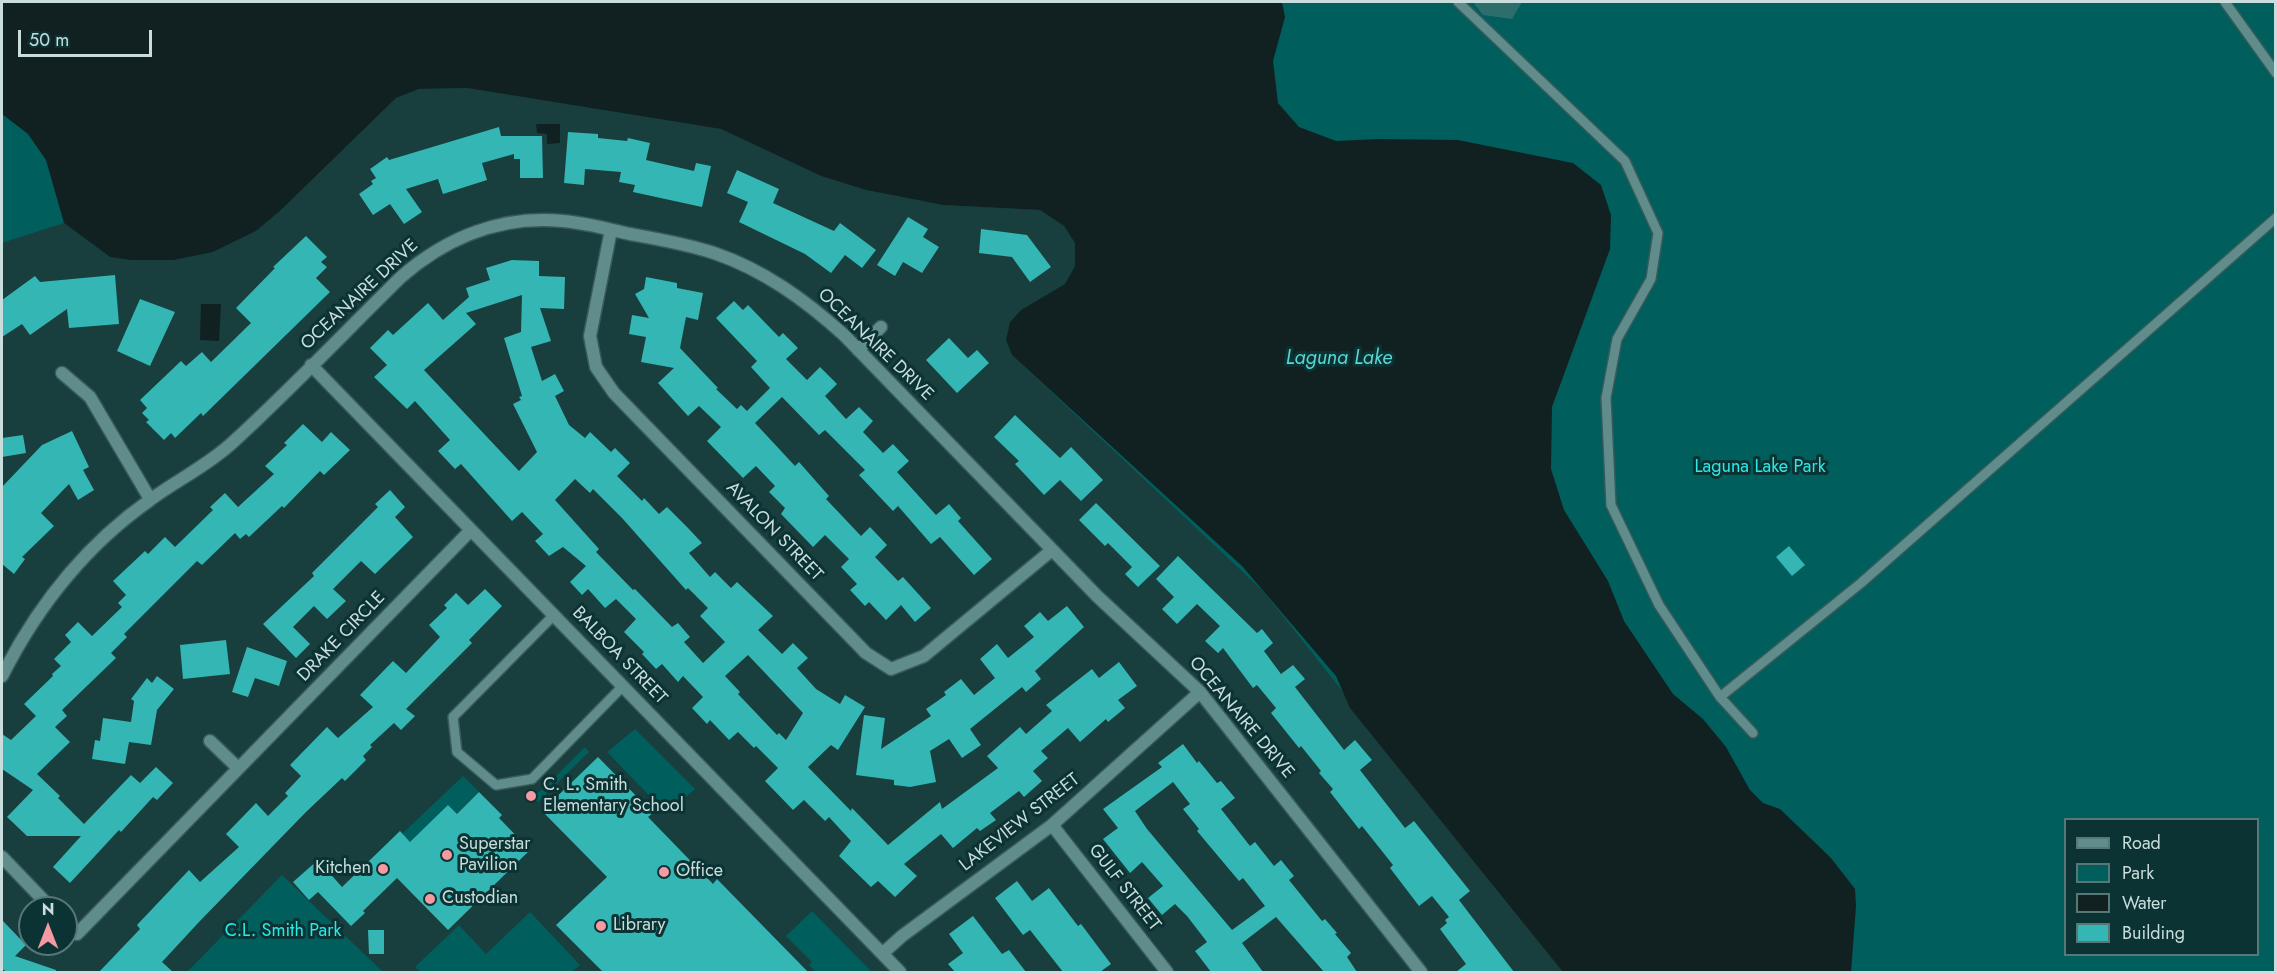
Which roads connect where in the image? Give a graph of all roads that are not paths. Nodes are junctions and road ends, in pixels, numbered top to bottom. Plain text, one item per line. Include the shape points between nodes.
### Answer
1 (1458, 2) edge
2 (2225, 2) edge
3 (2276, 73) edge
4 (2276, 218) edge
5 (611, 230) junction
6 (881, 327) dead end
7 (858, 350) junction
8 (311, 364) junction
9 (62, 373) dead end
10 (150, 499) junction
11 (471, 530) junction
12 (1052, 550) junction
13 (554, 615) junction
14 (2, 676) edge
15 (623, 686) junction
16 (1200, 692) junction
17 (1720, 698) junction
18 (1753, 733) dead end
19 (210, 741) dead end
20 (238, 768) junction
21 (1052, 825) junction
22 (2, 857) edge
23 (39, 896) edge
24 (78, 932) edge
25 (883, 953) junction
26 (892, 970) edge
27 (1167, 972) edge
28 (1421, 972) edge

1 - 17 lane via 1625,161 1658,233 1651,279 1617,339 1606,398 1611,505 1659,605
2 - 3 lane
4 - 17 lane via 1861,583
5 - 7 street, OCEANAIRE DRIVE via 714,253 750,268 815,309
5 - 8 street, OCEANAIRE DRIVE via 564,221 525,220 458,238 416,264
5 - 12 street, AVALON STREET via 590,336 596,367 614,393 866,653 891,669 924,656
6 - 7 street
7 - 12 street, OCEANAIRE DRIVE
8 - 10 street, OCEANAIRE DRIVE via 231,444
8 - 11 street, BALBOA STREET
9 - 10 street via 90,397
10 - 14 street, OCEANAIRE DRIVE via 97,544 65,578 37,614
11 - 13 street, BALBOA STREET
11 - 20 street, DRAKE CIRCLE
12 - 16 street, OCEANAIRE DRIVE
13 - 15 street, BALBOA STREET
13 - 15 lane via 453,717 457,752 496,785 532,779
15 - 25 street, BALBOA STREET
16 - 21 street, LAKEVIEW STREET
16 - 28 street, OCEANAIRE DRIVE
17 - 18 lane
19 - 20 street
20 - 24 street, DRAKE CIRCLE
21 - 25 street, LAKEVIEW STREET
21 - 27 street, GULF STREET
22 - 23 street
25 - 26 street, BALBOA STREET

